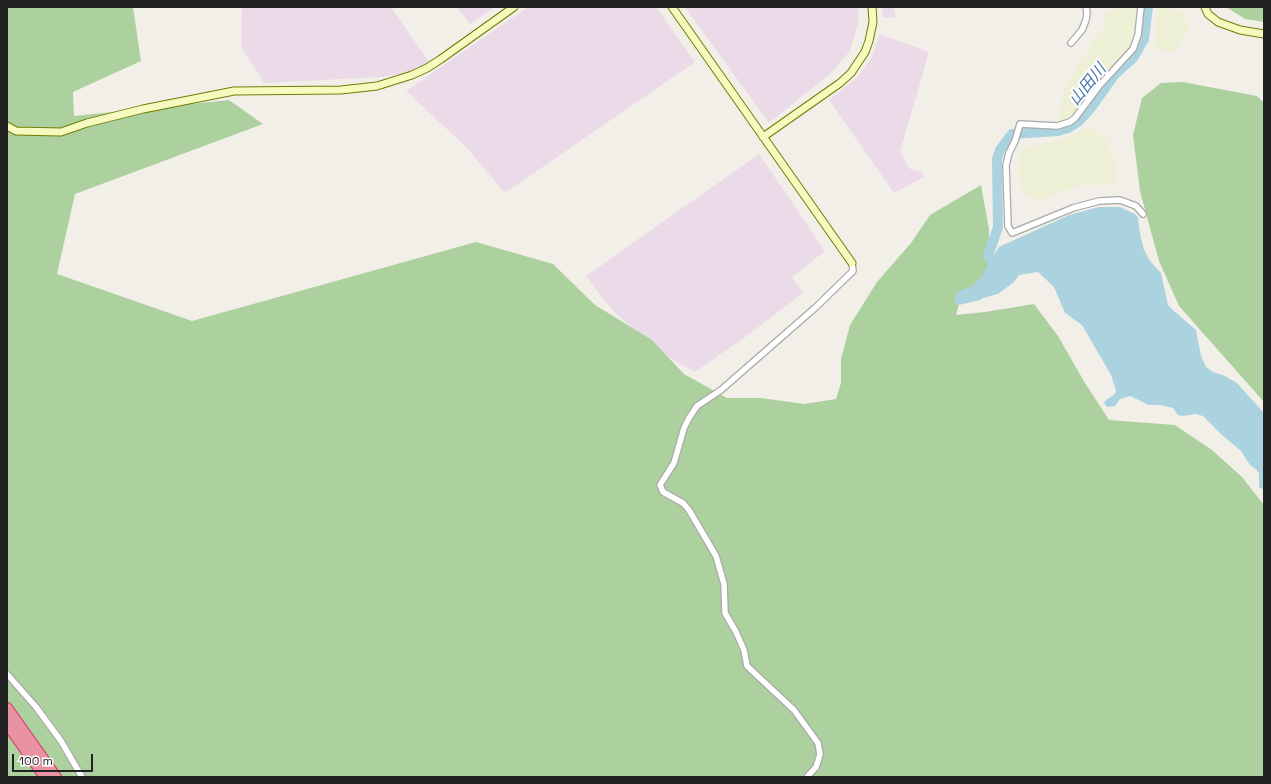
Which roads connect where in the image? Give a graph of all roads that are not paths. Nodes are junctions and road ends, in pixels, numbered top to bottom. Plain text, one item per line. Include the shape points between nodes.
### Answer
1 (514, 7) edge
2 (672, 7) edge
3 (872, 7) edge
4 (1086, 7) edge
5 (1140, 7) edge
6 (1205, 7) edge
7 (1264, 34) edge
8 (1071, 43) dead end
9 (7, 126) edge
10 (763, 137) junction
11 (1143, 214) dead end
12 (852, 263) joint
13 (7, 674) edge
14 (7, 708) edge
15 (7, 724) edge
16 (45, 777) edge
17 (56, 777) edge
18 (82, 777) edge
19 (807, 777) edge

1 - 9 street via 427,68 378,86 341,90 234,91 143,109 61,132 16,131
2 - 10 street
3 - 10 street via 870,40 851,73
4 - 8 street via 1086,20 1082,30
5 - 11 street via 1138,35 1133,49 1099,86 1075,118 1057,126 1020,124 1006,165 1008,226 1012,233 1073,208 1100,201 1120,200 1136,206
6 - 7 street via 1208,14 1218,22 1240,30
10 - 12 street
12 - 19 street via 853,271 816,307 721,390 697,406 688,418 674,463 660,485 663,492 683,503 689,510 716,556 724,584 725,613 744,650 747,666 794,710 818,743 818,761
13 - 18 street via 61,741
14 - 17 highway
15 - 16 highway

